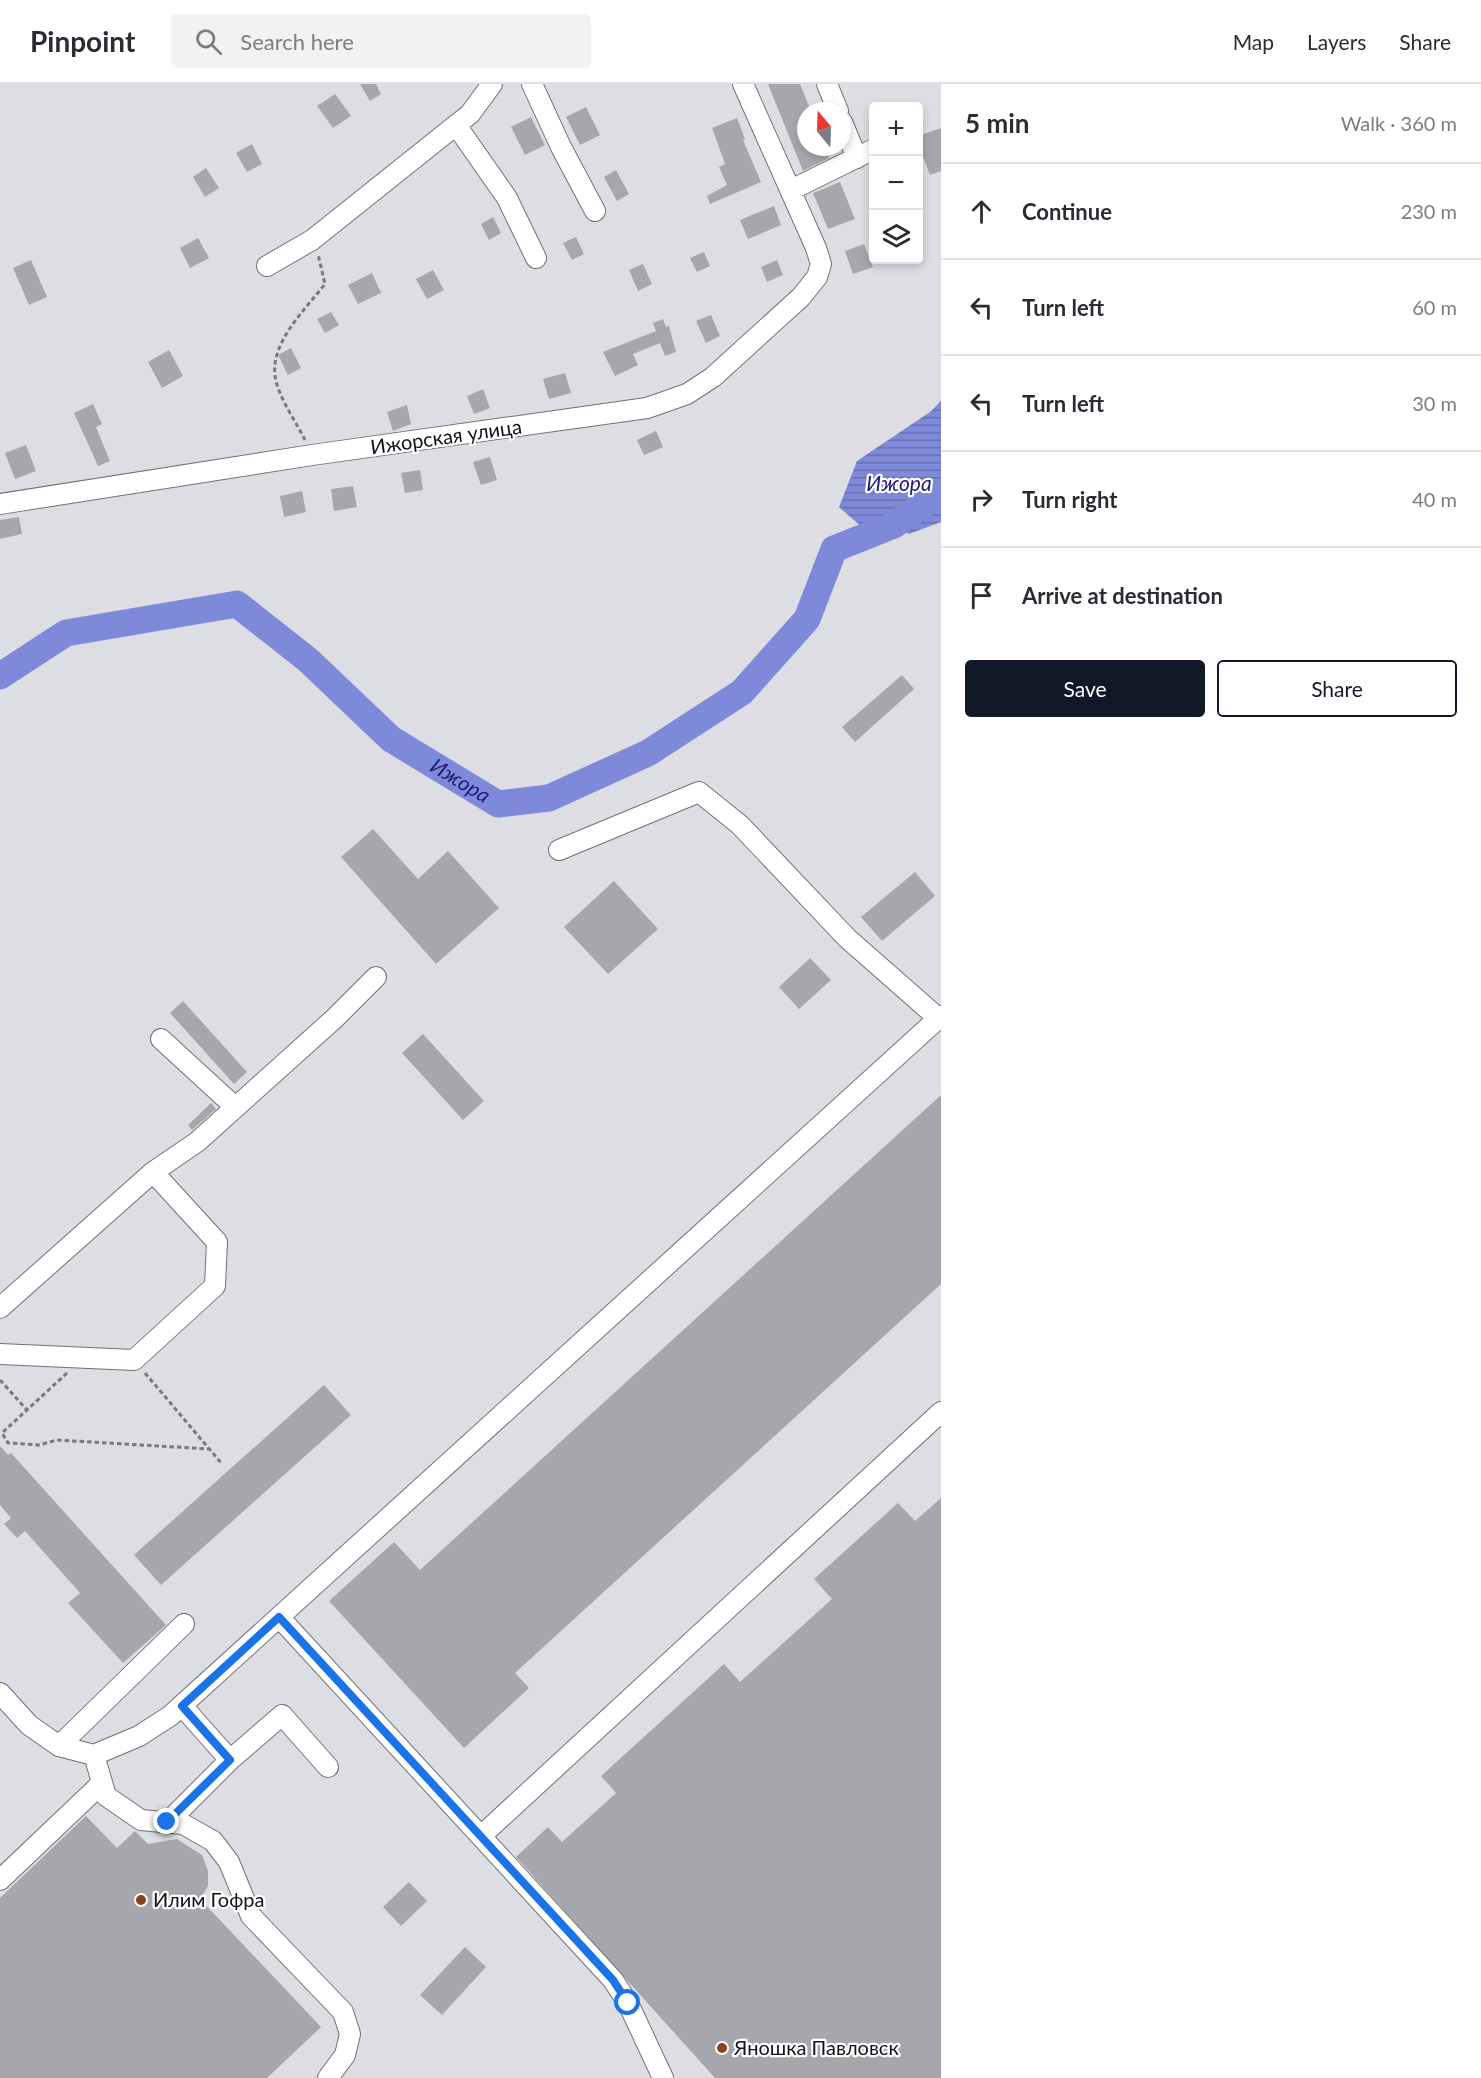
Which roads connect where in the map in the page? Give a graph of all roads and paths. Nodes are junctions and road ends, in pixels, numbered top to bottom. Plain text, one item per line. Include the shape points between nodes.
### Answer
1 (492, 84) edge
2 (532, 84) edge
3 (743, 84) edge
4 (827, 84) edge
5 (834, 102) edge
6 (456, 125) junction
7 (851, 135) edge
8 (865, 154) edge
9 (791, 190) junction
10 (596, 211) dead end
11 (312, 240) junction
12 (536, 258) dead end
13 (267, 266) dead end
14 (312, 455) junction
15 (0, 504) edge
16 (559, 849) dead end
17 (376, 977) dead end
18 (940, 1017) edge
19 (161, 1039) dead end
20 (234, 1106) junction
21 (153, 1172) junction
22 (0, 1308) edge
23 (0, 1354) edge
24 (83, 1358) junction
25 (134, 1360) junction
26 (0, 1380) edge
27 (27, 1410) junction
28 (941, 1412) edge
29 (209, 1449) junction
30 (222, 1464) dead end
31 (279, 1617) junction
32 (184, 1624) dead end
33 (6, 1700) edge
34 (182, 1706) junction
35 (59, 1746) junction
36 (94, 1755) junction
37 (230, 1760) junction
38 (328, 1767) dead end
39 (102, 1783) junction
40 (167, 1822) junction
41 (481, 1836) junction
42 (0, 1880) edge
43 (328, 2078) edge
44 (663, 2078) edge

1 - 6 street via 470,114
2 - 10 street
3 - 9 street
4 - 5 street
6 - 11 street
6 - 12 street via 507,198
7 - 8 street
8 - 9 street
9 - 14 street, Ижорская улица via 821,264 817,277 801,297 713,377 687,394 647,408
11 - 13 street
11 - 14 path via 325,284 282,338 276,380
14 - 15 street, Ижорская улица
16 - 18 street via 699,792 740,825 847,938
17 - 20 street
18 - 31 street
19 - 20 street
20 - 21 street via 197,1142
21 - 22 street
21 - 25 street via 217,1242 214,1286
23 - 24 street
24 - 25 street
24 - 27 path
25 - 29 path
26 - 27 path
27 - 29 path via 2,1433 8,1443 39,1445 57,1440
28 - 41 street
29 - 30 path
31 - 34 street
31 - 41 street
32 - 35 street
33 - 35 street via 29,1725
34 - 36 street via 139,1736
34 - 37 street
35 - 36 street
36 - 39 street
37 - 38 street via 282,1715
37 - 40 street
39 - 40 street via 106,1796 141,1820
39 - 42 street
40 - 43 street via 183,1824 213,1841 229,1862 251,1916 343,2012 350,2034 345,2055
41 - 44 street via 613,1980

